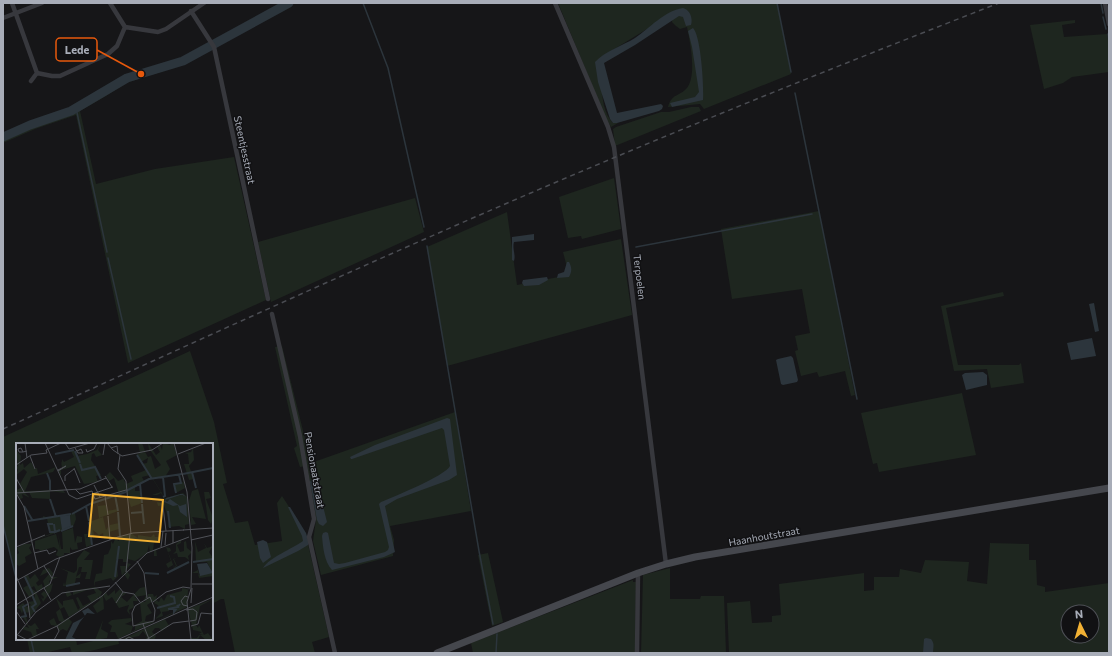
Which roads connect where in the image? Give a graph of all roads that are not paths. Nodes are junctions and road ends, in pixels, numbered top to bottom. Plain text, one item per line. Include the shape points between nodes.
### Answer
1 (12, 3) edge
2 (42, 3) edge
3 (110, 3) edge
4 (204, 3) edge
5 (555, 3) edge
6 (1105, 3) edge
7 (191, 11) junction
8 (16, 14) junction
9 (3, 18) edge
10 (1109, 24) edge
11 (125, 27) junction
12 (37, 72) junction
13 (31, 81) dead end
14 (268, 299) dead end
15 (272, 314) dead end
16 (1109, 488) edge
17 (666, 564) junction
18 (638, 573) junction
19 (335, 653) edge
20 (437, 653) edge
21 (638, 653) edge

1 - 8 street
2 - 8 street
3 - 11 street
4 - 7 street
5 - 17 street, Terpoelen via 608,127 614,147
6 - 10 street
7 - 11 street via 158,32
7 - 14 street, Steentjesstraat via 214,47
8 - 9 street
8 - 12 street
11 - 12 street via 117,46 108,54 60,76
12 - 13 street
15 - 19 street, Pensionaatstraat via 300,436 314,519 309,536
16 - 17 street, Haanhoutstraat
17 - 18 street, Haanhoutstraat
18 - 20 street, Haanhoutstraat
18 - 21 street

